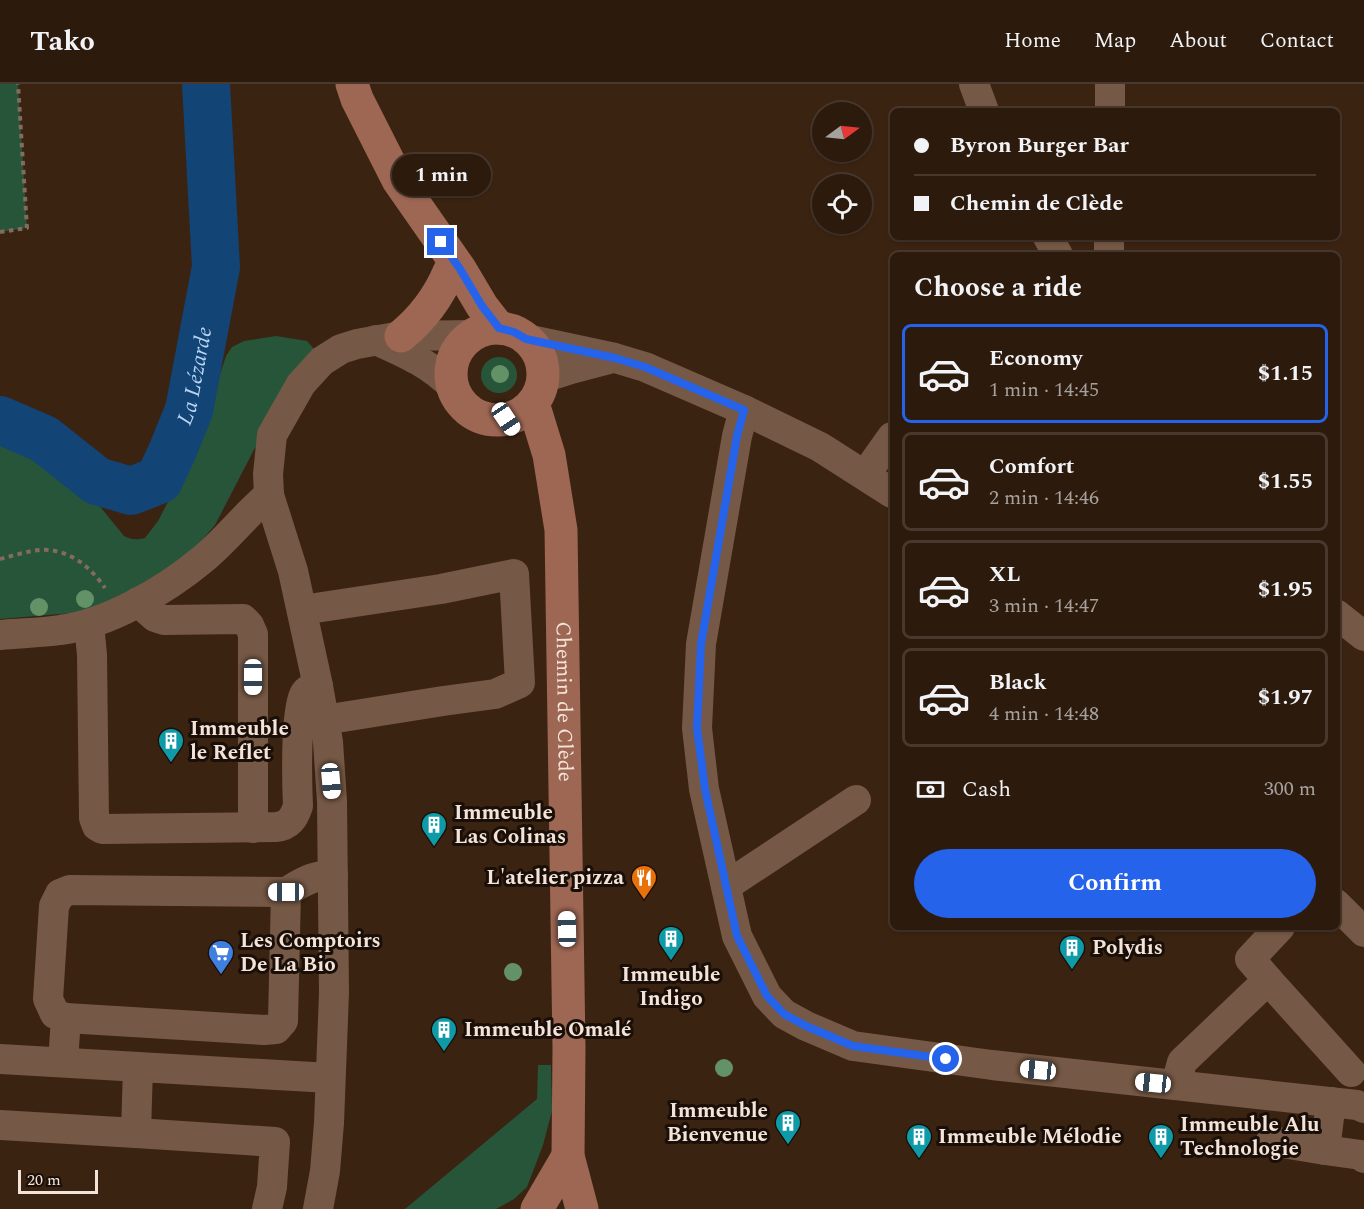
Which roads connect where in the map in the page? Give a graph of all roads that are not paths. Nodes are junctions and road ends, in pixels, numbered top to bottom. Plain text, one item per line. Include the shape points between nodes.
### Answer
1 (352, 84) edge
2 (974, 84) edge
3 (1110, 84) edge
4 (983, 108) edge
5 (1110, 108) edge
6 (448, 260) junction
7 (485, 336) junction
8 (389, 338) junction
9 (615, 358) junction
10 (454, 388) junction
11 (527, 400) junction
12 (744, 410) junction
13 (890, 440) edge
14 (864, 475) junction
15 (890, 492) edge
16 (270, 495) junction
17 (129, 607) junction
18 (302, 610) junction
19 (1340, 617) edge
20 (89, 624) junction
21 (0, 635) edge
22 (1364, 636) edge
23 (318, 686) junction
24 (324, 720) junction
25 (856, 800) dead end
26 (253, 828) junction
27 (333, 875) junction
28 (726, 886) junction
29 (286, 892) junction
30 (1340, 908) edge
31 (1277, 930) edge
32 (1364, 932) edge
33 (1268, 980) junction
34 (66, 1018) junction
35 (0, 1059) edge
36 (63, 1062) junction
37 (138, 1067) junction
38 (1351, 1072) dead end
39 (330, 1078) junction
40 (1176, 1085) junction
41 (1331, 1102) junction
42 (1364, 1108) edge
43 (0, 1125) edge
44 (136, 1133) junction
45 (1271, 1141) dead end
46 (1325, 1150) junction
47 (568, 1156) junction
48 (1364, 1158) edge
49 (267, 1209) edge
50 (318, 1209) edge
51 (537, 1209) edge
52 (582, 1209) edge

1 - 6 main road via 398,180
2 - 4 street
3 - 5 street
6 - 7 main road via 460,269 482,306
6 - 8 main road via 442,289 427,311 417,323
7 - 8 street
7 - 9 street
7 - 10 main road via 457,353 453,364
7 - 11 main road via 534,347 543,367
8 - 10 street
8 - 16 street via 340,349 322,361 301,384 272,435
9 - 11 street via 571,369
9 - 12 street
10 - 11 main road via 463,404 478,416 496,420
11 - 47 main road, Chemin de Clède via 532,459 556,498 561,530
12 - 14 street via 820,447
12 - 28 street via 701,644 697,728 705,789
13 - 14 street
14 - 15 street
16 - 17 street via 204,559
16 - 18 street
17 - 20 street
17 - 26 street via 164,621 243,619 249,625 253,634
18 - 23 street
18 - 24 street via 514,574 520,683 495,694
19 - 22 street
20 - 21 street
20 - 26 street via 97,826 109,830
23 - 24 street
23 - 26 street via 308,689 301,704 295,816 282,826
24 - 27 street via 333,801
25 - 28 street
27 - 29 street via 317,876
27 - 39 street
28 - 40 street via 737,936 767,996 784,1014 806,1026 853,1046
29 - 34 street via 283,1021 276,1029
29 - 34 street via 70,890 60,894 54,906 48,999 55,1014
30 - 32 street
31 - 33 street via 1250,959
33 - 38 street
33 - 40 street via 1182,1062
34 - 36 street
35 - 36 street
36 - 37 street
37 - 39 street
37 - 44 street
39 - 50 street via 325,1171
40 - 41 street
41 - 42 street
41 - 46 street
43 - 44 street
44 - 49 street via 275,1142
45 - 46 street
46 - 48 street
47 - 51 main road, Chemin de Clède
47 - 52 main road, Chemin de Clède

